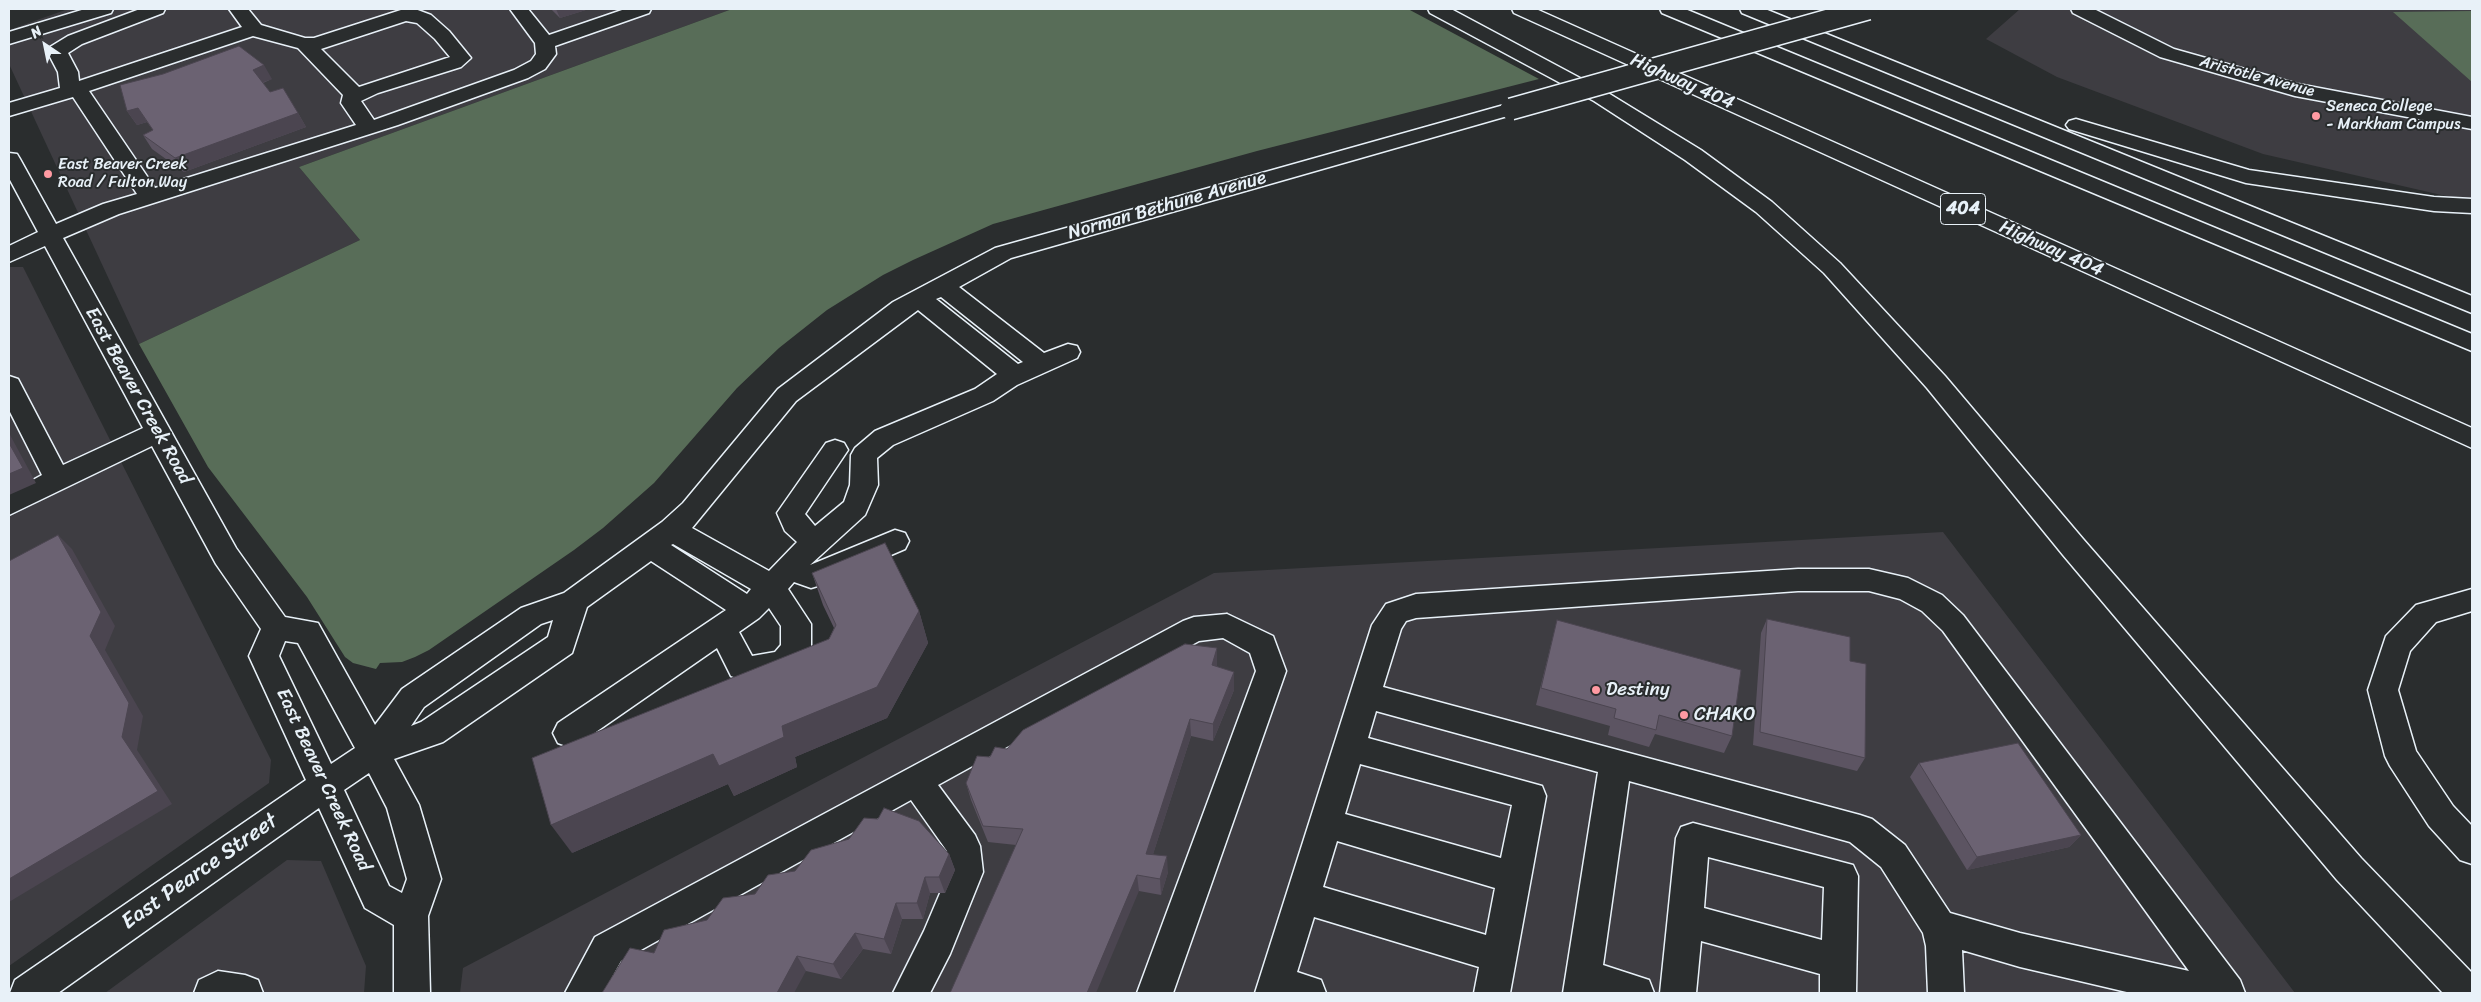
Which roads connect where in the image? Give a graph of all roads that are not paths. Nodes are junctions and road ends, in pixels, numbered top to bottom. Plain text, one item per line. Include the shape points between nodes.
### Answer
1 (63, 9) edge
2 (104, 9) edge
3 (156, 9) edge
4 (238, 9) edge
5 (519, 9) edge
6 (642, 9) edge
7 (1437, 9) edge
8 (1521, 9) edge
9 (1669, 9) edge
10 (1749, 9) edge
11 (1754, 9) edge
12 (1868, 9) edge
13 (2080, 9) edge
14 (31, 12) dead end
15 (254, 29) junction
16 (9, 38) edge
17 (545, 43) junction
18 (305, 44) junction
19 (70, 91) junction
20 (355, 96) junction
21 (9, 110) edge
22 (2472, 123) edge
23 (369, 128) junction
24 (9, 159) edge
25 (148, 196) junction
26 (2472, 206) edge
27 (51, 236) junction
28 (9, 255) edge
29 (943, 286) junction
30 (920, 299) junction
31 (2472, 305) edge
32 (2472, 343) edge
33 (1068, 352) dead end
34 (1041, 364) junction
35 (1015, 375) junction
36 (9, 385) edge
37 (2405, 409) junction
38 (158, 432) junction
39 (2472, 439) edge
40 (2472, 445) edge
41 (835, 450) dead end
42 (57, 480) junction
43 (9, 505) edge
44 (661, 538) junction
45 (895, 541) dead end
46 (815, 542) junction
47 (779, 577) junction
48 (2472, 600) edge
49 (574, 601) junction
50 (749, 610) junction
51 (722, 627) junction
52 (276, 628) junction
53 (1364, 695) junction
54 (569, 733) dead end
55 (1349, 747) junction
56 (374, 752) junction
57 (1615, 764) junction
58 (916, 781) junction
59 (326, 784) junction
60 (1326, 823) junction
61 (2472, 849) edge
62 (1514, 878) junction
63 (1303, 897) junction
64 (412, 916) junction
65 (1685, 920) junction
66 (1939, 927) junction
67 (1498, 956) junction
68 (1838, 978) edge
69 (1583, 985) edge
70 (2132, 985) edge
71 (1286, 990) edge
72 (28, 993) edge
73 (212, 993) edge
74 (246, 993) edge
75 (412, 993) edge
76 (583, 993) edge
77 (911, 993) edge
78 (1155, 993) edge
79 (1492, 993) edge
80 (1636, 993) edge
81 (1678, 993) edge
82 (1946, 993) edge
83 (2206, 993) edge
84 (2227, 993) edge
85 (2466, 993) edge

1 - 14 main road via 36,16
2 - 16 main road
3 - 19 main road via 75,40 58,51 68,72
4 - 15 main road
5 - 17 main road
6 - 17 main road
7 - 85 main road via 1601,97 1692,155 1764,208 1832,268 1936,382 2349,869
8 - 37 main road, Highway 404 / 404
9 - 32 main road
10 - 31 main road
11 - 26 main road via 2100,133 2246,176 2434,204
12 - 29 main road, Norman Bethune Avenue, bridge via 1003,253
13 - 22 main road, Aristotle Avenue via 2167,53 2295,90
15 - 18 main road via 262,34
15 - 19 main road
17 - 23 main road via 546,54 538,64 521,74
18 - 20 main road
18 - 20 main road via 316,44 404,15 415,15 442,35 461,58
19 - 21 main road
19 - 25 main road via 80,92 85,98
20 - 23 main road via 351,103
23 - 25 main road
24 - 27 main road, East Beaver Creek Road
25 - 27 main road via 82,220
27 - 28 main road
27 - 38 main road, East Beaver Creek Road
29 - 30 main road, Norman Bethune Avenue
29 - 34 main road
30 - 35 main road
30 - 44 main road, Norman Bethune Avenue via 902,308 787,395 693,510
33 - 34 main road
34 - 35 main road
35 - 46 main road via 984,395 884,438 864,455 864,485 854,508
36 - 42 main road
37 - 39 main road, Highway 404 / 404
37 - 40 main road
38 - 42 main road
38 - 52 main road, East Beaver Creek Road via 226,556
41 - 46 main road via 791,513 795,524
42 - 43 main road
44 - 47 main road
44 - 49 main road, Norman Bethune Avenue
44 - 50 main road
45 - 47 main road via 811,577
46 - 47 main road
47 - 50 main road
47 - 51 main road via 796,624 796,649 784,662 752,669 742,667
48 - 61 main road via 2426,613 2397,645 2383,690 2400,756 2441,816
49 - 56 main road, Norman Bethune Avenue via 531,616 413,698
49 - 56 main road via 561,644 432,732
50 - 51 main road
51 - 54 main road
52 - 56 main road via 307,632
52 - 59 main road, East Beaver Creek Road via 264,656
53 - 55 main road
53 - 57 main road
53 - 84 main road via 1387,625 1396,612 1416,606 1798,580 1869,580 1908,589 1953,623
55 - 60 main road
55 - 62 main road via 1530,796
56 - 59 main road, East Pearce Street
56 - 64 main road via 403,805 424,878
57 - 66 main road via 1860,830 1893,856
57 - 69 main road
58 - 76 main road via 608,949
58 - 77 main road via 962,846 966,872 937,942
58 - 78 main road via 1194,629 1227,626 1262,645 1271,671
59 - 64 main road, East Beaver Creek Road via 377,897
59 - 72 main road, East Pearce Street
60 - 62 main road
60 - 63 main road
62 - 67 main road
63 - 67 main road
63 - 71 main road
64 - 75 main road
65 - 68 main road
65 - 68 main road via 1693,838 1841,876
65 - 81 main road
66 - 70 main road
66 - 82 main road via 1944,946
67 - 79 main road
69 - 80 main road
70 - 83 main road
73 - 74 main road via 218,989

